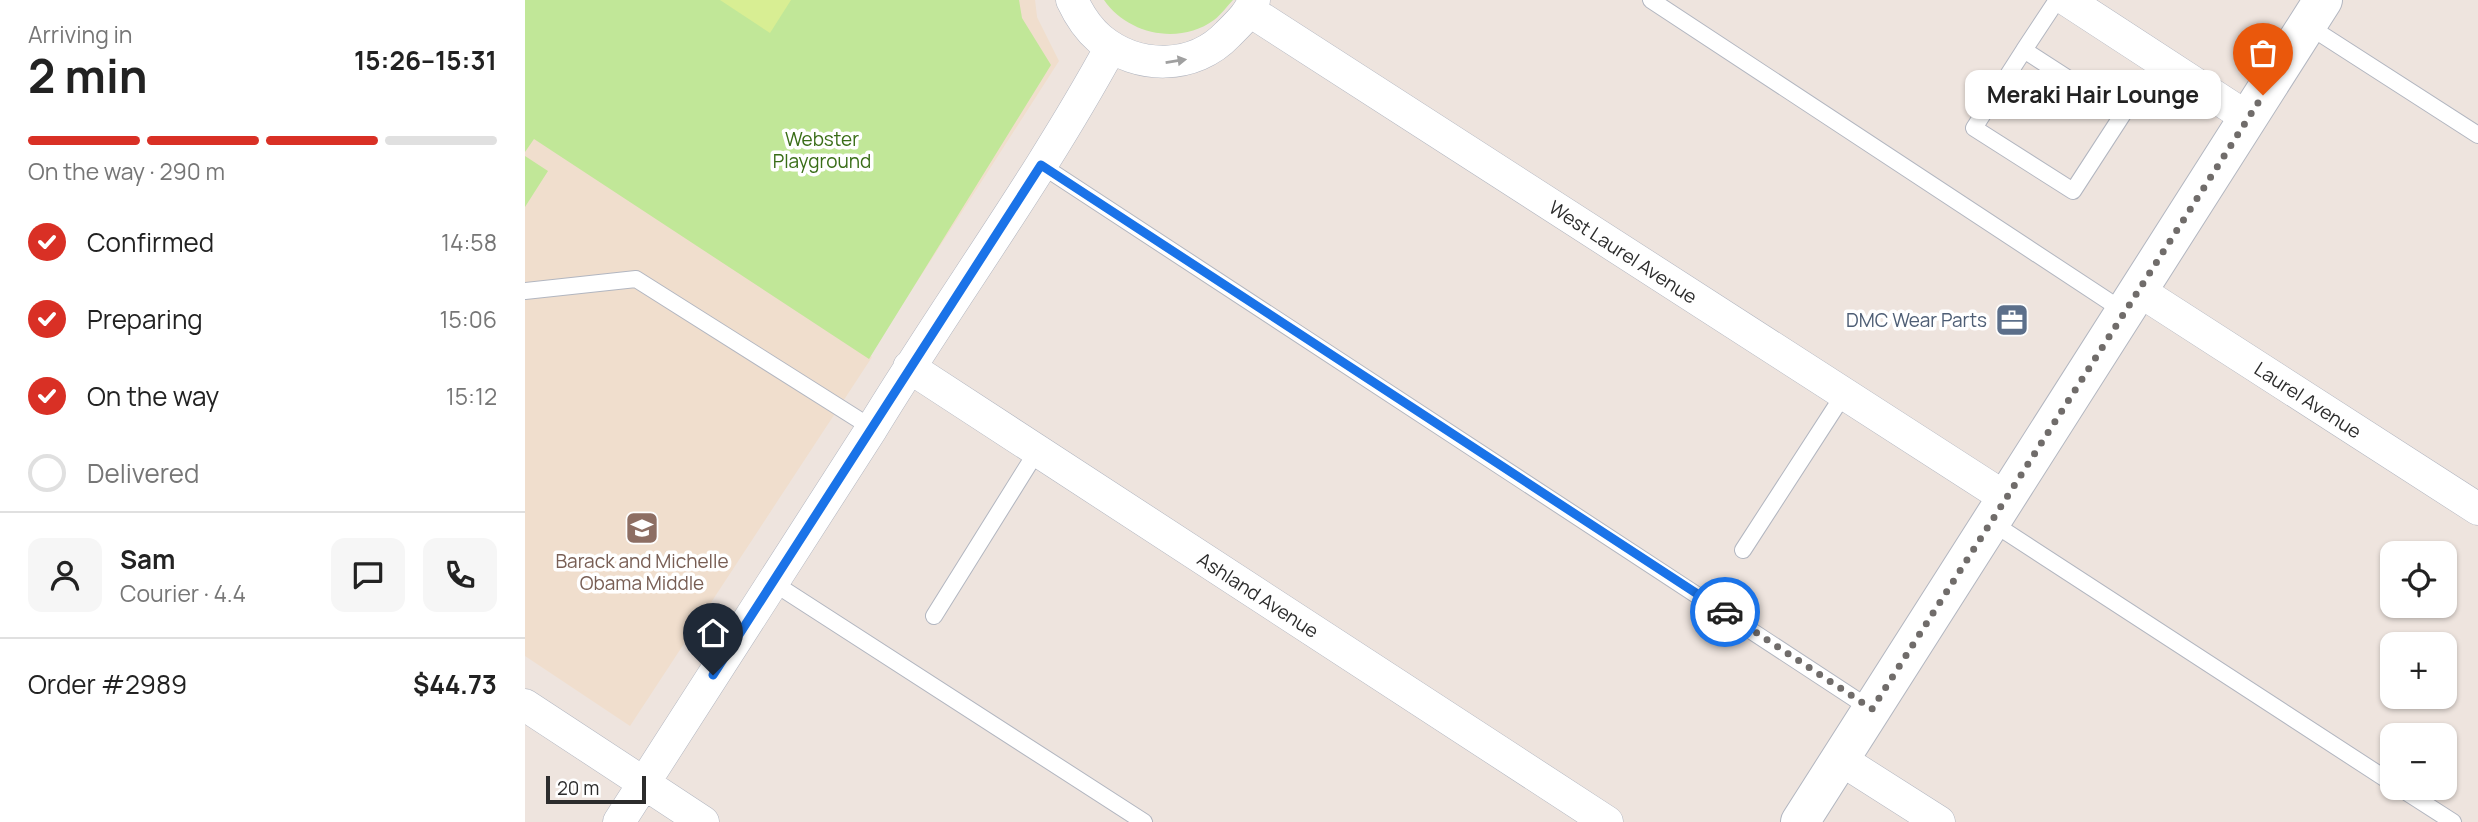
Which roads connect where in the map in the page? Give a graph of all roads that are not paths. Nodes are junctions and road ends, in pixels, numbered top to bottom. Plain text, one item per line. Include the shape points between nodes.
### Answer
1 (1072, 0) edge
2 (1651, 0) edge
3 (2057, 0) edge
4 (2067, 0) edge
5 (1252, 6) edge
6 (2315, 13) edge
7 (1111, 47) junction
8 (2024, 50) junction
9 (2248, 118) junction
10 (2478, 135) edge
11 (1041, 165) junction
12 (525, 291) edge
13 (2131, 301) junction
14 (909, 368) junction
15 (1844, 394) junction
16 (872, 428) junction
17 (1037, 451) junction
18 (2478, 509) edge
19 (1999, 510) junction
20 (1743, 550) dead end
21 (772, 582) junction
22 (934, 616) dead end
23 (525, 705) edge
24 (1872, 709) junction
25 (1840, 759) junction
26 (2380, 775) edge
27 (643, 783) junction
28 (2419, 800) edge
29 (619, 822) edge
30 (703, 822) edge
31 (1144, 822) edge
32 (1607, 822) edge
33 (1800, 822) edge
34 (1939, 822) edge
35 (2453, 822) edge

1 - 7 street via 1081,19
2 - 13 lane
3 - 8 lane
4 - 9 street
7 -> 5 street via 1161,63 1197,58 1224,38
5 - 15 street, West Laurel Avenue
6 - 9 main road
6 - 10 lane
7 - 11 street
8 - 8 lane via 1974,128 2073,191 2123,114
9 - 13 main road
11 - 14 street
11 - 24 lane
12 - 16 lane via 636,279
13 - 18 street, Laurel Avenue
13 - 19 main road
14 - 16 street
14 - 17 street, Ashland Avenue
15 - 19 street, West Laurel Avenue
15 - 20 lane
16 - 21 street
17 - 22 lane
17 - 32 street, Ashland Avenue
19 - 24 main road
19 - 26 lane
21 - 27 street
21 - 31 lane
23 - 27 street
24 - 25 main road
25 - 33 main road
25 - 34 street
27 - 29 street
27 - 30 street
28 - 35 lane

